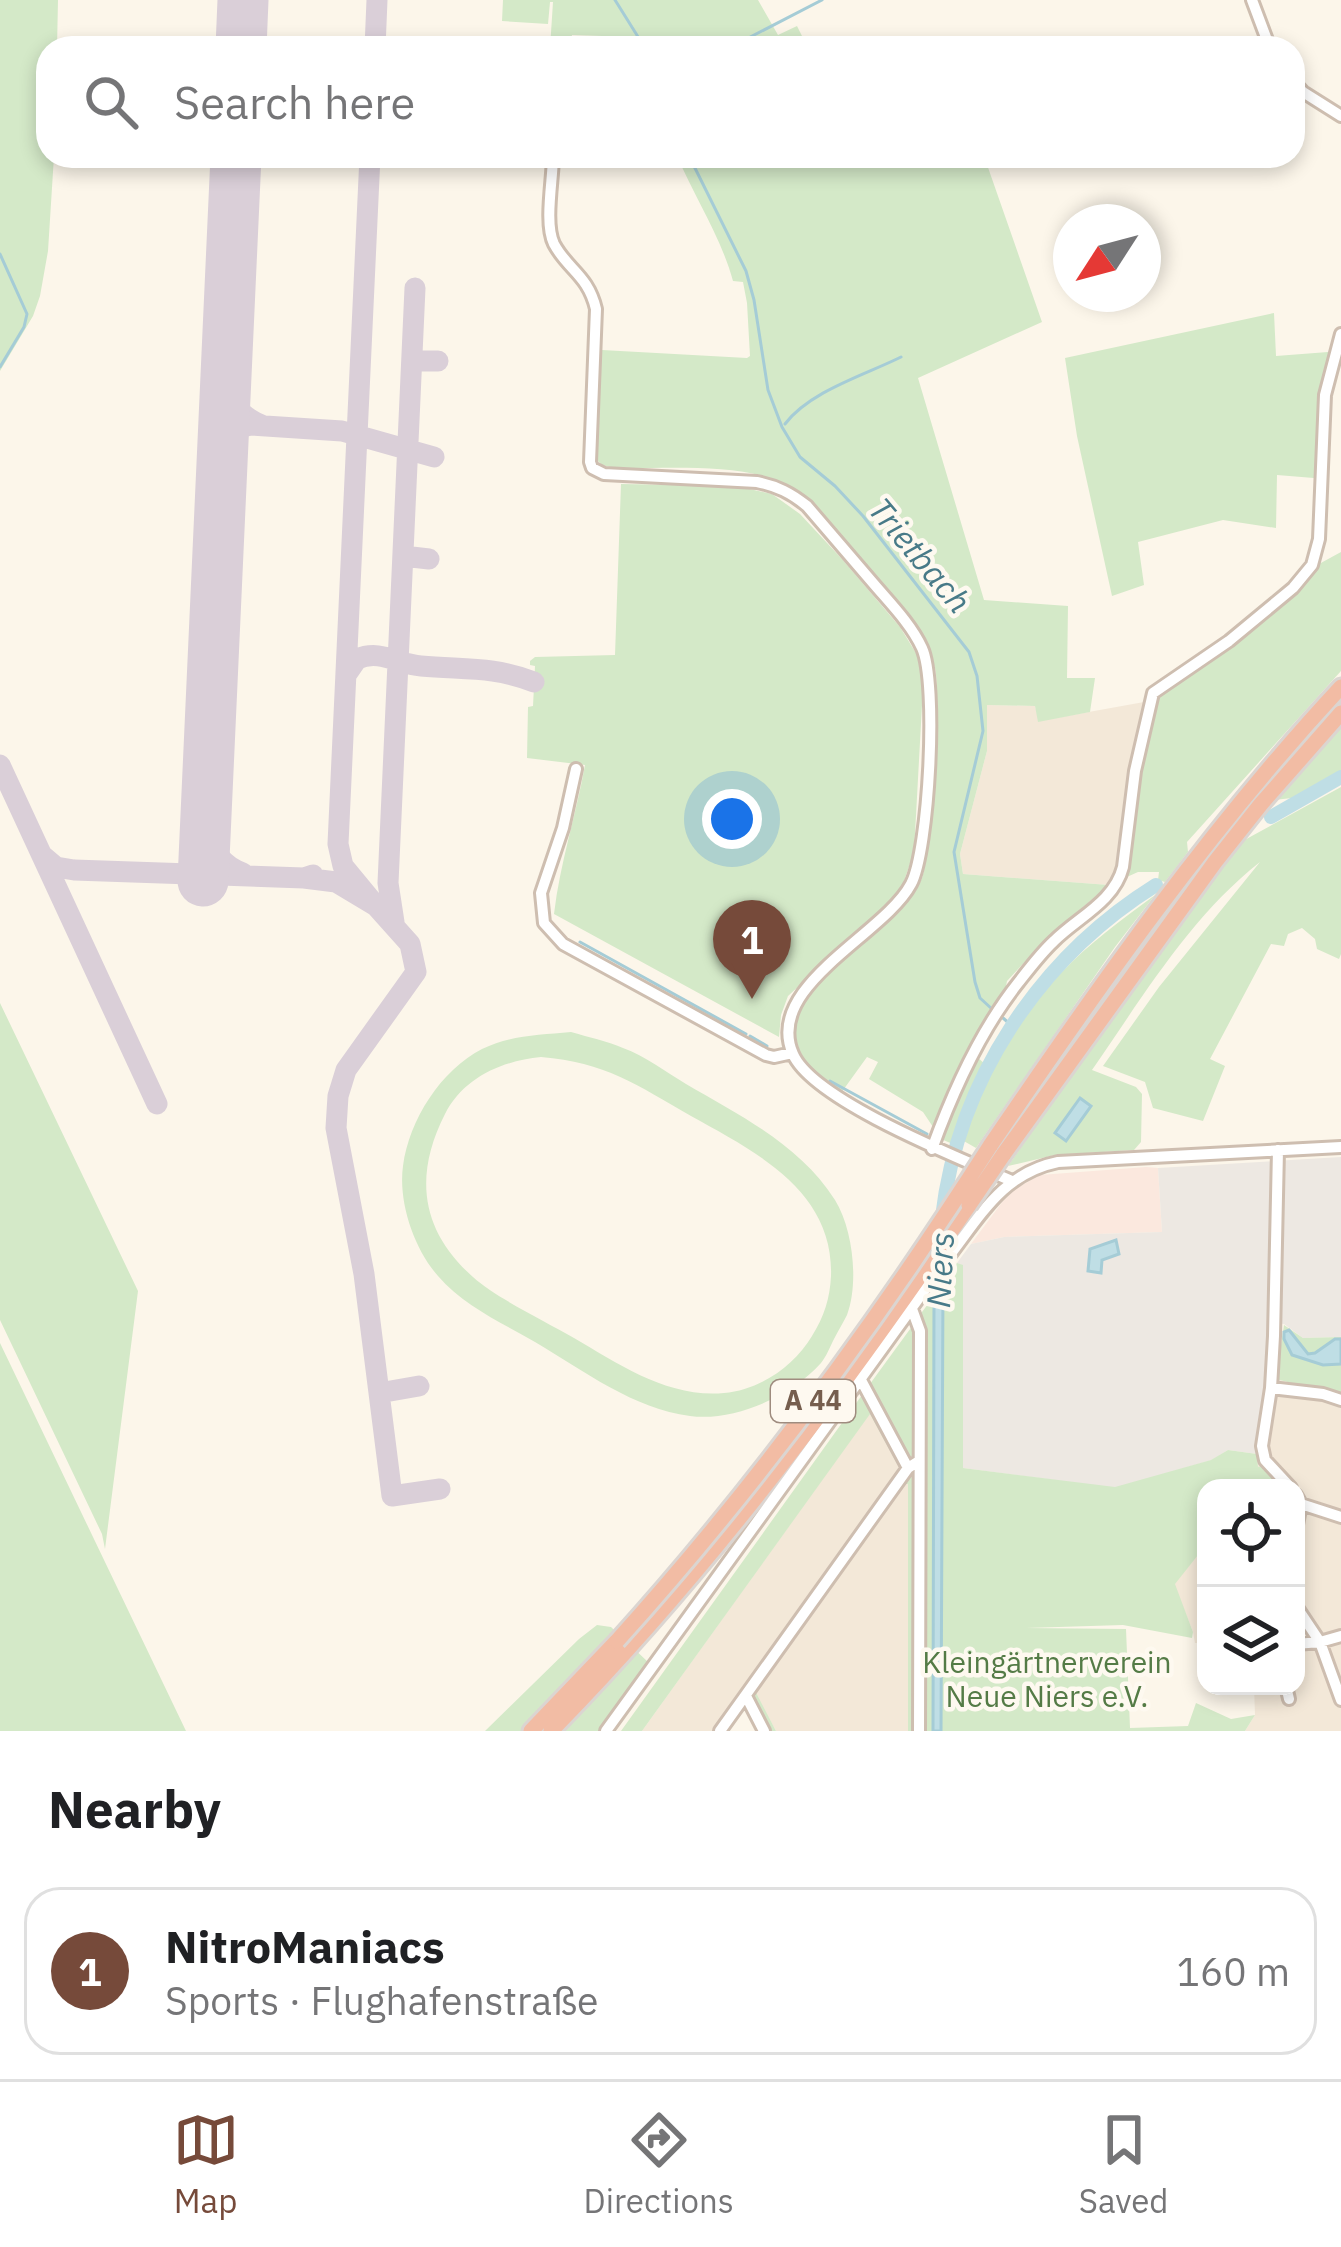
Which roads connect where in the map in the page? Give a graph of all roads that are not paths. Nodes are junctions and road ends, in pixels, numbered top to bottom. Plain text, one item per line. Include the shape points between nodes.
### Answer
1 (1252, 0) edge
2 (1266, 36) edge
3 (1305, 93) edge
4 (1341, 116) edge
5 (553, 168) edge
6 (1341, 334) edge
7 (1341, 687) edge
8 (1341, 713) edge
9 (576, 769) dead end
10 (792, 1053) junction
11 (1341, 1148) edge
12 (937, 1150) junction
13 (996, 1150) junction
14 (1278, 1150) junction
15 (1012, 1181) junction
16 (912, 1309) junction
17 (861, 1381) junction
18 (1271, 1388) junction
19 (1341, 1400) edge
20 (913, 1465) junction
21 (1281, 1479) edge
22 (1305, 1500) edge
23 (1341, 1516) edge
24 (1305, 1620) edge
25 (1341, 1636) edge
26 (1319, 1642) junction
27 (1305, 1643) edge
28 (622, 1646) junction
29 (746, 1696) junction
30 (1341, 1700) edge
31 (531, 1731) edge
32 (551, 1731) edge
33 (606, 1731) edge
34 (720, 1731) edge
35 (764, 1731) edge
36 (919, 1731) edge

1 - 2 street
3 - 4 street
5 - 10 street via 552,237 596,309 592,468 777,486 807,506 926,655 927,779 914,880 798,998 789,1023
6 - 12 street via 1325,395 1312,565 1229,641 1152,695 1118,881 1052,942 987,1027
7 - 13 highway, A 44 via 1105,977
8 - 13 highway, A 44 via 1201,880
9 - 10 street via 542,892 544,923 562,944 766,1055
10 - 12 street via 831,1092
11 - 14 street
12 - 15 street
13 - 28 highway, A 44, bridge via 913,1287 808,1433 733,1529
14 - 15 street via 1058,1162
14 - 18 street
15 - 16 street
16 - 17 street
16 - 20 street via 920,1331
17 - 20 street
17 - 33 street
18 - 19 street
18 - 21 street via 1262,1446
20 - 29 street
20 - 36 street
22 - 23 street
24 - 26 street
25 - 26 street
26 - 27 street
26 - 30 street
28 - 31 highway, A 44
28 - 32 highway, A 44
29 - 34 street
29 - 35 street

